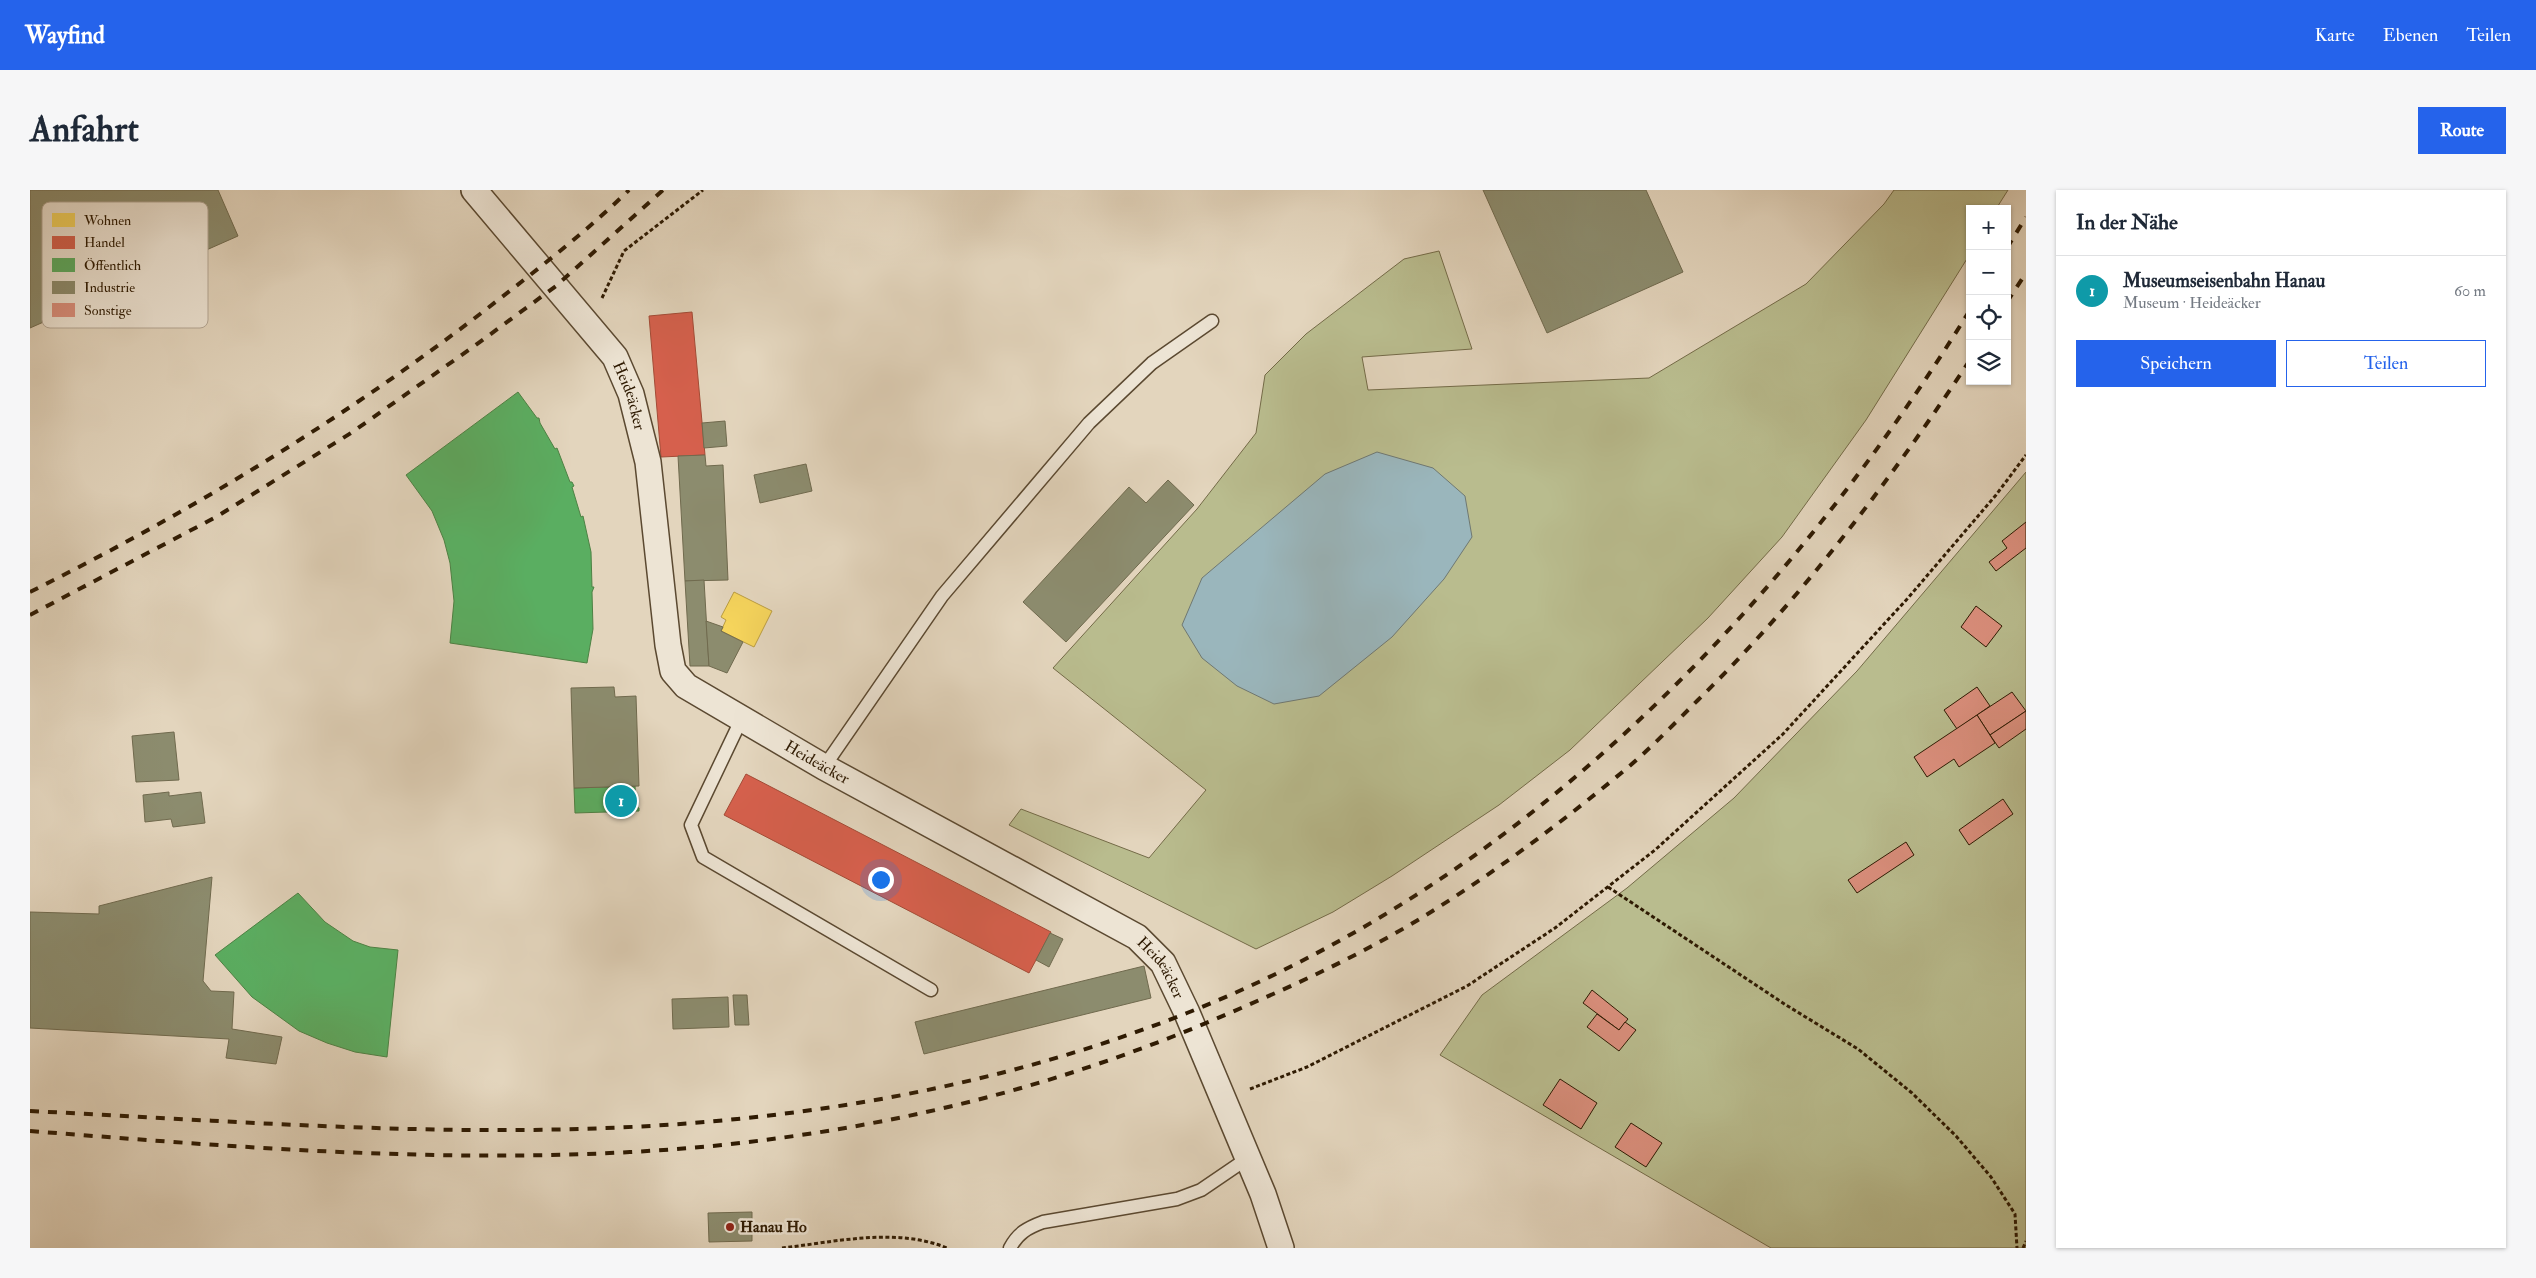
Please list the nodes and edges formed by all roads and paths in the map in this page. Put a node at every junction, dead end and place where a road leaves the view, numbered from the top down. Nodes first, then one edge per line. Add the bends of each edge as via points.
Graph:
1 (474, 190) edge
2 (703, 190) edge
3 (1212, 321) dead end
4 (590, 324) junction
5 (2026, 455) edge
6 (742, 718) junction
7 (824, 767) junction
8 (1608, 887) junction
9 (931, 990) dead end
10 (1224, 1099) junction
11 (1248, 1158) junction
12 (2026, 1241) edge
13 (782, 1248) edge
14 (947, 1248) edge
15 (1010, 1248) edge
16 (1281, 1248) edge
17 (2017, 1248) edge
18 (2023, 1248) edge

1 - 4 street, Heideäcker
2 - 4 path via 624,251
3 - 7 lane via 1152,363 1088,423 942,596
4 - 6 street, Heideäcker via 615,357 625,379 648,462 668,645 674,671 686,686
5 - 8 path via 1908,598 1783,734 1655,850
6 - 7 street, Heideäcker
6 - 9 lane via 691,825 704,857
7 - 10 street, Heideäcker via 1137,937 1163,963
8 - 10 path via 1555,928 1467,986 1307,1067
8 - 17 path via 1858,1049 1912,1093 1956,1136 1991,1178 2014,1214
10 - 11 street, Heideäcker
11 - 15 lane via 1201,1190 1177,1198 1025,1228
11 - 16 street, Heideäcker
12 - 18 path
13 - 14 path via 891,1236

